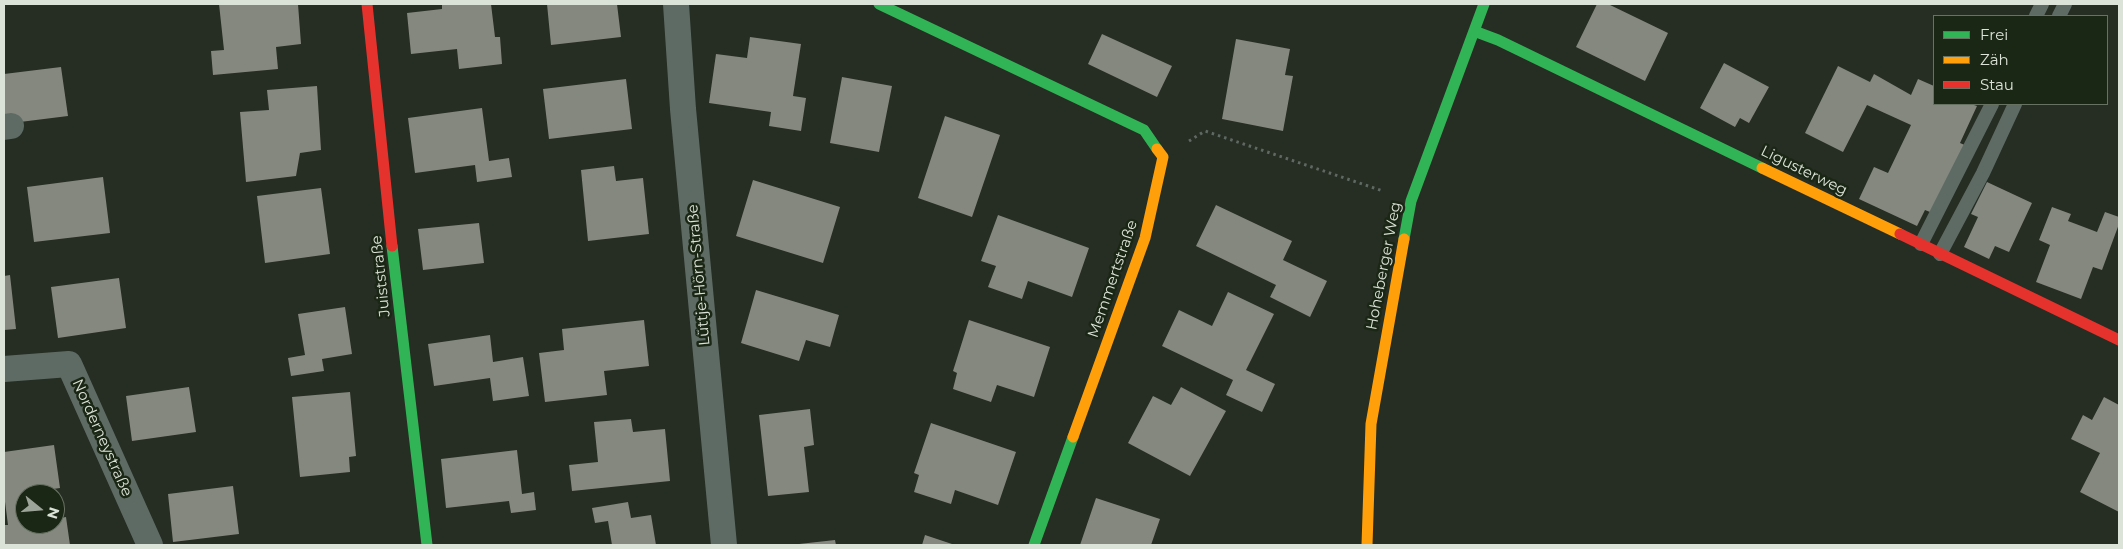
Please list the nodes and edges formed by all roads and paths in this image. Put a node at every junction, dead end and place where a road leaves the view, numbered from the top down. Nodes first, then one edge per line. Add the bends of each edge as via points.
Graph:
1 (368, 4) edge
2 (676, 4) edge
3 (879, 4) edge
4 (1484, 4) edge
5 (1474, 31) junction
6 (1991, 105) edge
7 (2016, 105) edge
8 (1163, 157) junction
9 (1411, 201) junction
10 (1921, 244) junction
11 (1940, 254) junction
12 (2119, 340) edge
13 (4, 369) edge
14 (150, 545) edge
15 (427, 545) edge
16 (724, 545) edge
17 (1034, 545) edge
18 (1367, 545) edge

1 - 15 street, Juiststraße
2 - 16 street, Lüttje-Hörn-Straße
3 - 8 street via 1144,130
4 - 5 street, Hoheberger Weg
5 - 9 street, Hoheberger Weg
5 - 10 street, Ligusterweg
6 - 10 lane
7 - 11 lane
8 - 9 path via 1205,131
8 - 17 street, Memmertstraße via 1145,238
9 - 18 street, Hoheberger Weg via 1371,424
10 - 11 street, Ligusterweg
11 - 12 street, Ligusterweg
13 - 14 street, Norderneystraße via 69,364

